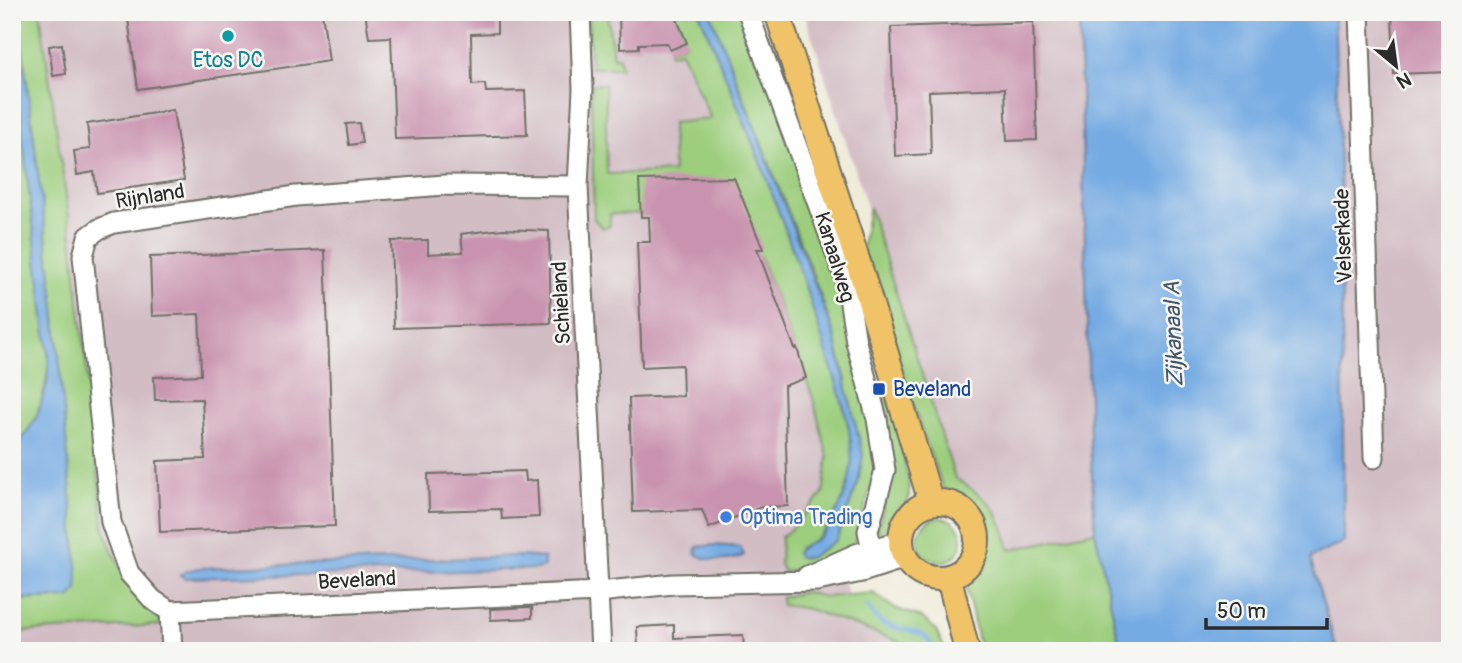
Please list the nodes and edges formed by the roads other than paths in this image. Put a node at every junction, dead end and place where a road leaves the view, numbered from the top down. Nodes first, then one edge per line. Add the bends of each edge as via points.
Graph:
1 (580, 12) edge
2 (748, 12) edge
3 (777, 12) edge
4 (1359, 12) edge
5 (578, 187) junction
6 (1374, 458) dead end
7 (931, 502) junction
8 (872, 550) junction
9 (903, 550) junction
10 (949, 578) junction
11 (797, 582) junction
12 (600, 592) junction
13 (170, 611) junction
14 (172, 651) edge
15 (601, 651) edge
16 (968, 651) edge

1 - 5 street, Schieland via 583,89
2 - 8 street, Kanaalweg via 847,284 885,470 868,531
3 - 7 main road, Kanaalweg
4 - 6 street, Velserkade
5 - 12 street, Schieland
5 - 13 street, Rijnland via 445,185 296,196 114,223 88,237 83,256 111,522 129,573
7 - 9 main road via 909,516 903,528
7 - 10 main road via 951,503 968,513 977,531 977,551 967,568
8 - 9 street, Beveland
8 - 11 street, Beveland
9 - 10 main road via 913,569 924,576
9 - 11 street, Beveland via 834,579
10 - 16 main road
11 - 12 street, Beveland via 673,584
12 - 13 street, Beveland
12 - 15 street, Schieland
13 - 14 street

